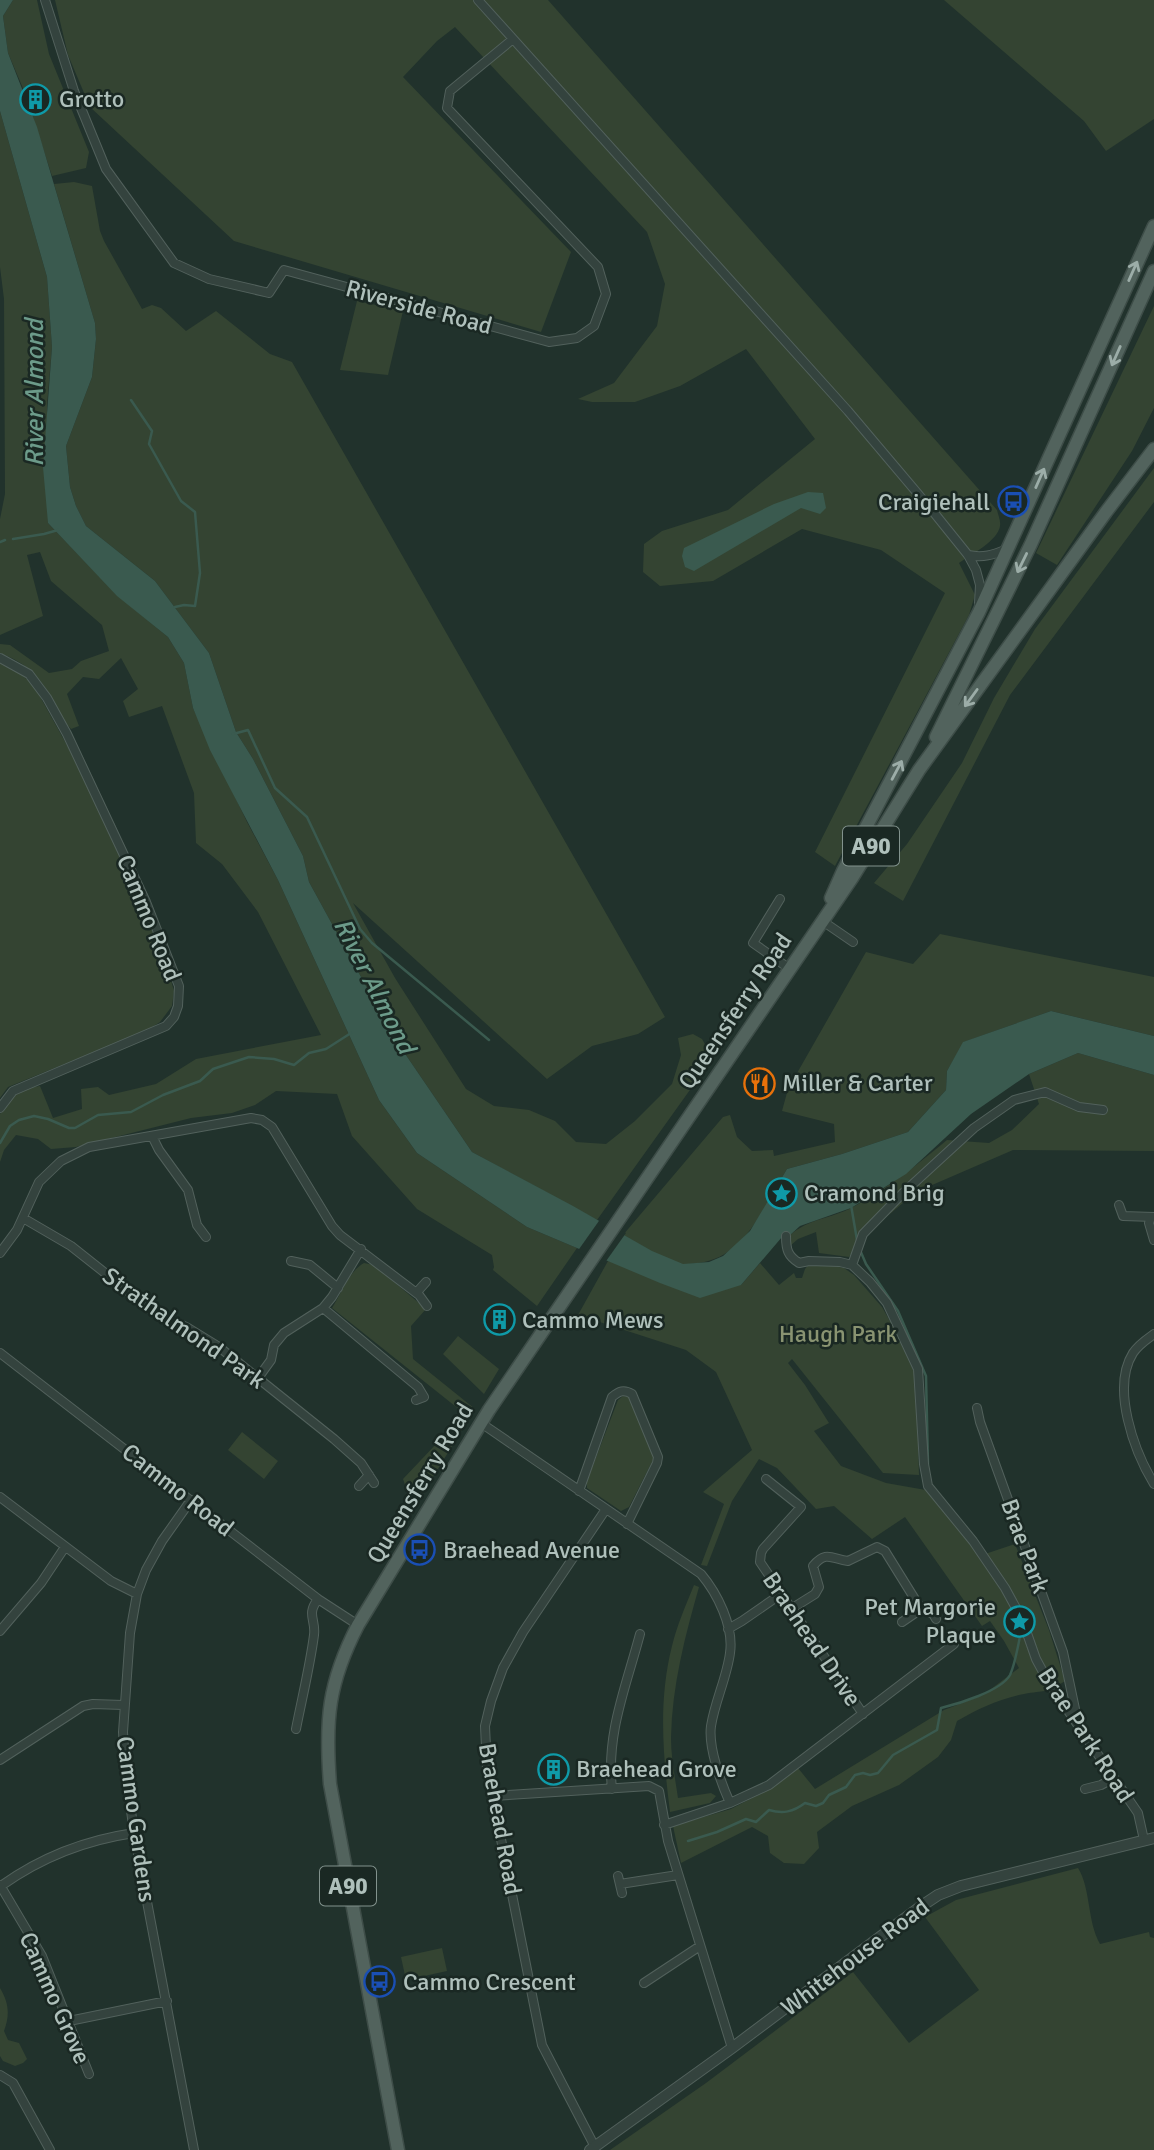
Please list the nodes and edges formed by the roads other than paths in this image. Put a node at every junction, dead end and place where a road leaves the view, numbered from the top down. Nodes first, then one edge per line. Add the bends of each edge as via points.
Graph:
1 (45, 0) edge
2 (478, 0) edge
3 (513, 39) junction
4 (1154, 226) edge
5 (1154, 271) edge
6 (1154, 449) edge
7 (1007, 549) junction
8 (968, 555) junction
9 (979, 612) junction
10 (0, 658) edge
11 (919, 770) junction
12 (780, 899) dead end
13 (821, 920) junction
14 (853, 942) dead end
15 (790, 969) junction
16 (0, 1108) edge
17 (1103, 1110) dead end
18 (152, 1136) junction
19 (1119, 1205) dead end
20 (1152, 1217) edge
21 (23, 1219) junction
22 (786, 1236) dead end
23 (206, 1237) dead end
24 (1154, 1240) edge
25 (361, 1249) junction
26 (0, 1253) edge
27 (291, 1261) dead end
28 (852, 1265) junction
29 (426, 1282) dead end
30 (338, 1288) junction
31 (417, 1292) junction
32 (427, 1307) dead end
33 (323, 1308) junction
34 (1154, 1335) edge
35 (0, 1353) edge
36 (258, 1378) junction
37 (416, 1400) dead end
38 (978, 1408) dead end
39 (481, 1423) junction
40 (1153, 1461) edge
41 (1143, 1466) junction
42 (766, 1479) dead end
43 (1154, 1484) edge
44 (359, 1486) dead end
45 (579, 1491) junction
46 (0, 1497) edge
47 (191, 1500) junction
48 (606, 1509) junction
49 (627, 1524) junction
50 (65, 1546) junction
51 (137, 1594) junction
52 (781, 1594) junction
53 (318, 1599) junction
54 (791, 1609) junction
55 (921, 1609) junction
56 (936, 1619) dead end
57 (902, 1622) dead end
58 (358, 1625) junction
59 (728, 1629) junction
60 (0, 1631) edge
61 (636, 1639) dead end
62 (954, 1644) dead end
63 (123, 1705) junction
64 (863, 1714) junction
65 (1078, 1726) junction
66 (296, 1728) dead end
67 (0, 1760) edge
68 (1114, 1778) junction
69 (612, 1789) junction
70 (1085, 1789) dead end
71 (493, 1796) junction
72 (730, 1803) junction
73 (664, 1825) junction
74 (134, 1833) junction
75 (1149, 1839) edge
76 (678, 1875) junction
77 (620, 1884) dead end
78 (0, 1885) edge
79 (700, 1946) junction
80 (643, 1983) dead end
81 (167, 2001) junction
82 (69, 2021) junction
83 (732, 2048) junction
84 (89, 2074) dead end
85 (0, 2075) edge
86 (593, 2148) edge
87 (50, 2150) edge
88 (194, 2150) edge
89 (398, 2150) edge

1 - 3 street, Riverside Road via 74,91 106,169 174,263 209,279 269,293 284,270 549,342 577,338 594,326 606,294 598,267 447,108 450,91
2 - 3 street
3 - 8 street via 848,411
7 -> 4 main road, A90
5 -> 11 main road, A90 via 1031,544
6 -> 11 main road
7 - 8 street via 979,557
7 - 9 main road, A90
8 - 9 street via 980,585
13 -> 9 main road, A90
10 - 16 street, Cammo Road via 29,674 67,734 146,902 179,992 176,1012 166,1026 13,1091
11 - 13 main road, A90
12 - 15 street via 753,943
13 - 14 street
13 - 15 main road, Queensferry Road / A90
15 - 39 main road, Queensferry Road / A90
17 - 28 street via 1079,1107 1045,1092 1014,1100 974,1128 902,1194 863,1234
18 - 21 street via 89,1147 61,1161 39,1182
18 - 23 street via 188,1190 197,1225
18 - 25 street via 240,1119 262,1120 280,1138 332,1226
19 - 20 street via 1122,1216
20 - 24 street via 1149,1223
21 - 26 street
21 - 36 street, Strathalmond Park via 71,1246 153,1311 219,1347
22 - 28 street via 786,1249 799,1263
25 - 30 street
25 - 31 street
27 - 30 street via 310,1265
28 - 65 street, Brae Park Road via 887,1303 918,1369 928,1486 1005,1588 1036,1659
29 - 31 street
30 - 33 street
31 - 32 street
33 - 36 street via 284,1333
33 - 37 street via 418,1387 424,1397
34 - 41 street via 1133,1352 1123,1392
35 - 47 street, Cammo Road
36 - 44 street, Strathalmond Park via 360,1463 372,1479
38 - 65 street, Brae Park via 1063,1652
39 - 45 street
39 - 58 main road, Queensferry Road / A90
40 - 41 street
41 - 43 street
42 - 52 street, Braehead Drive via 801,1507 761,1553 762,1567
45 - 48 street
45 - 49 street via 612,1397 619,1391 632,1394 658,1457
46 - 50 street
47 - 51 street, Cammo Gardens via 162,1541
47 - 53 street, Cammo Road
48 - 49 street
48 - 71 street, Braehead Road via 503,1668 485,1726
49 - 59 street via 701,1574 717,1598
50 - 51 street via 111,1581
50 - 60 street
51 - 63 street, Cammo Gardens
52 - 54 street, Braehead Drive
52 - 59 street
53 - 58 street, Cammo Road
53 - 66 street via 312,1607 314,1632
54 - 55 street via 815,1594 813,1566 818,1560 833,1556 848,1561 877,1547 885,1551
54 - 64 street, Braehead Drive
55 - 56 street
55 - 57 street
58 - 89 main road, Queensferry Road / A90 via 331,1693 330,1784
59 - 72 street via 730,1651 711,1727 711,1746
61 - 69 street via 615,1720
62 - 64 street, Braehead Drive
63 - 67 street via 83,1706
63 - 74 street, Cammo Gardens
64 - 72 street, Braehead Drive via 769,1785
65 - 68 street, Brae Park Road
68 - 70 street
68 - 75 street, Brae Park Road
69 - 71 street
69 - 73 street via 656,1788
71 - 86 street, Braehead Road via 542,2045
72 - 73 street, Braehead Drive
73 - 76 street
74 - 78 street via 55,1855
74 - 81 street, Cammo Gardens
75 - 83 street, Whitehouse Road via 976,1881 938,1895
76 - 77 street
76 - 79 street
78 - 82 street, Cammo Grove via 42,1956
79 - 80 street
79 - 83 street
81 - 82 street
81 - 88 street, Cammo Gardens
82 - 84 street, Cammo Grove
83 - 86 street, Whitehouse Road
85 - 87 street via 13,2084

